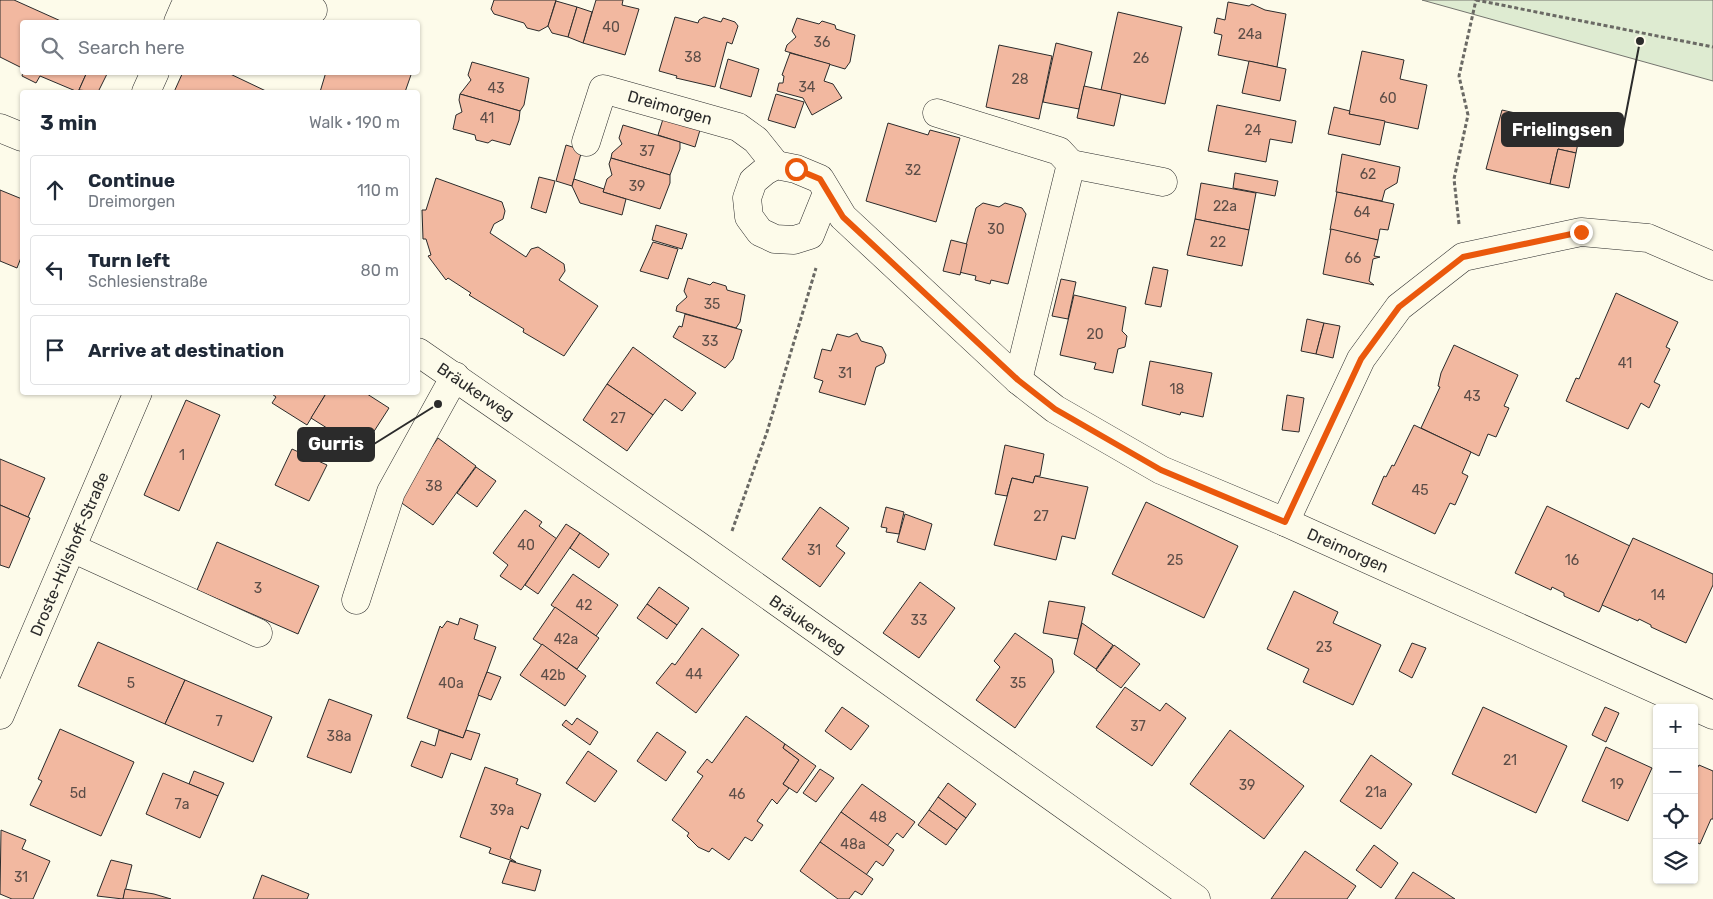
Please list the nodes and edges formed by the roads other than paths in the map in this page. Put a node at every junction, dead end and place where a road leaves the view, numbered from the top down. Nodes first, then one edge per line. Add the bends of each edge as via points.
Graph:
1 (313, 10) dead end
2 (179, 20) edge
3 (154, 75) edge
4 (147, 90) edge
5 (937, 113) dead end
6 (0, 128) edge
7 (20, 136) edge
8 (586, 142) dead end
9 (1071, 164) junction
10 (776, 165) junction
11 (1163, 182) dead end
12 (827, 193) junction
13 (1713, 266) edge
14 (420, 353) edge
15 (454, 376) junction
16 (1018, 380) junction
17 (137, 395) edge
18 (1285, 522) junction
19 (72, 548) junction
20 (356, 600) dead end
21 (258, 633) dead end
22 (0, 715) edge
23 (1713, 715) edge
24 (1196, 899) edge

1 - 2 street via 184,8
3 - 4 street
5 - 9 street via 1059,150
6 - 7 street
8 - 10 street, Dreimorgen via 603,88 738,127 756,140
9 - 11 street
9 - 16 street
10 - 12 street, Dreimorgen via 820,179
10 - 12 street via 753,181 747,198 749,217 760,232 775,239 794,240 810,235
12 - 16 street, Dreimorgen via 843,217
13 - 18 street via 1648,238 1581,232 1463,257 1399,307 1361,359
14 - 15 street, Bräukerweg
15 - 20 street via 390,492
15 - 24 street, Bräukerweg
16 - 18 street, Dreimorgen via 1055,409 1161,470
17 - 19 street, Droste-Hülshoff-Straße
18 - 23 street, Dreimorgen
19 - 21 street
19 - 22 street, Droste-Hülshoff-Straße

